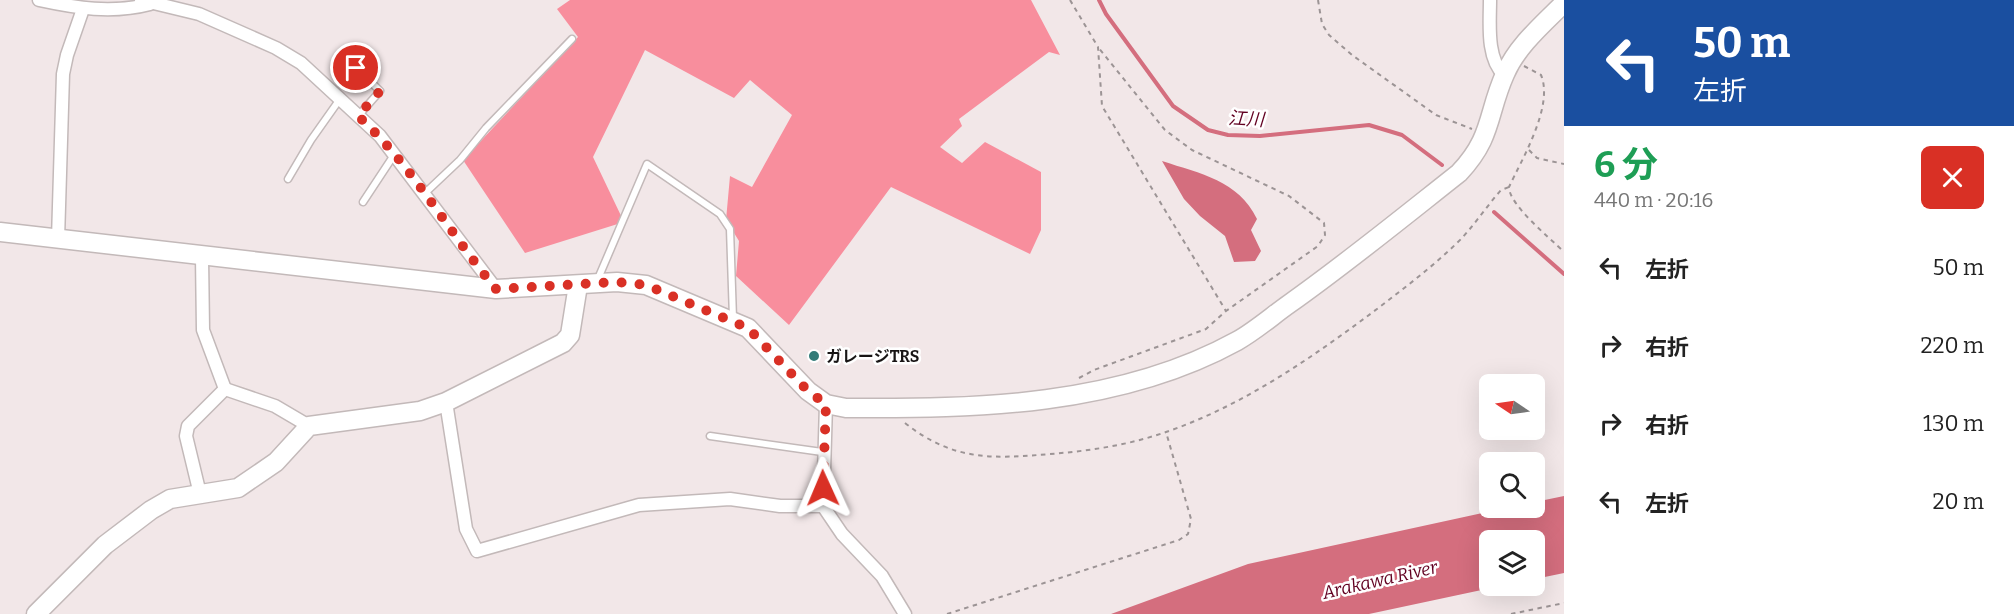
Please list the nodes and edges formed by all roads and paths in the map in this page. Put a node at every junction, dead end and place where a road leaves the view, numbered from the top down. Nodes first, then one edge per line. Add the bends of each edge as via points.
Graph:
1 (39, 0) edge
2 (1070, 0) edge
3 (1318, 0) edge
4 (1490, 0) edge
5 (146, 2) edge
6 (1564, 3) edge
7 (83, 9) junction
8 (572, 39) dead end
9 (1098, 46) junction
10 (344, 57) dead end
11 (1515, 57) junction
12 (1504, 75) junction
13 (340, 99) junction
14 (358, 116) junction
15 (1488, 131) junction
16 (1528, 149) junction
17 (395, 154) junction
18 (1564, 164) edge
19 (288, 179) dead end
20 (1509, 187) junction
21 (424, 194) junction
22 (363, 202) dead end
23 (0, 232) edge
24 (58, 239) junction
25 (1564, 252) edge
26 (202, 257) junction
27 (587, 284) junction
28 (496, 289) junction
29 (1226, 311) junction
30 (733, 321) junction
31 (1073, 381) dead end
32 (225, 389) junction
33 (446, 402) junction
34 (826, 404) junction
35 (896, 408) junction
36 (309, 426) junction
37 (1166, 432) junction
38 (710, 436) dead end
39 (822, 452) junction
40 (200, 494) junction
41 (823, 506) junction
42 (1564, 603) edge
43 (36, 614) edge
44 (905, 614) edge
45 (947, 614) edge
46 (1511, 614) edge

1 - 7 street
2 - 9 path
3 - 15 path via 1325,30 1352,56 1436,115
4 - 12 street via 1493,53 1497,68
5 - 7 street via 122,9
5 - 13 street via 199,14 276,48 301,63
6 - 11 street
7 - 24 street via 63,74
8 - 21 lane
9 - 29 path via 1102,106
9 - 29 path via 1165,130 1192,150 1289,196 1324,223 1325,235 1318,246
10 - 14 lane via 380,91
11 - 12 street
11 - 16 path via 1541,75 1544,83
12 - 15 street
13 - 14 street
13 - 19 lane
14 - 17 street
15 - 35 street via 1459,174 1337,270 1237,341 1151,376 1086,395
16 - 18 path via 1537,158
16 - 20 path
17 - 21 street
17 - 22 lane
20 - 25 path via 1521,209
20 - 37 path via 1501,190 1461,239 1411,284 1317,353 1254,391
21 - 28 street
23 - 24 street
24 - 26 street
26 - 28 street
26 - 32 street via 203,330
27 - 28 street
27 - 30 street via 646,285
27 - 30 lane via 647,164 720,214 730,230
27 - 33 street via 570,335 563,343
29 - 31 path via 1206,329
30 - 34 street via 758,335 808,391
32 - 36 street via 274,406
32 - 40 street via 188,426 186,436
33 - 36 street via 420,411
33 - 41 street via 466,529 477,551 639,505 730,499 780,506
34 - 35 street
34 - 39 street
35 - 37 path via 903,423 922,437 959,454 990,457 1093,450
36 - 40 street via 276,462 238,488
37 - 45 path via 1191,519 1188,534
38 - 39 lane
39 - 41 street
40 - 43 street via 170,499 151,510 105,545
41 - 44 street via 842,534 882,576
42 - 46 path

